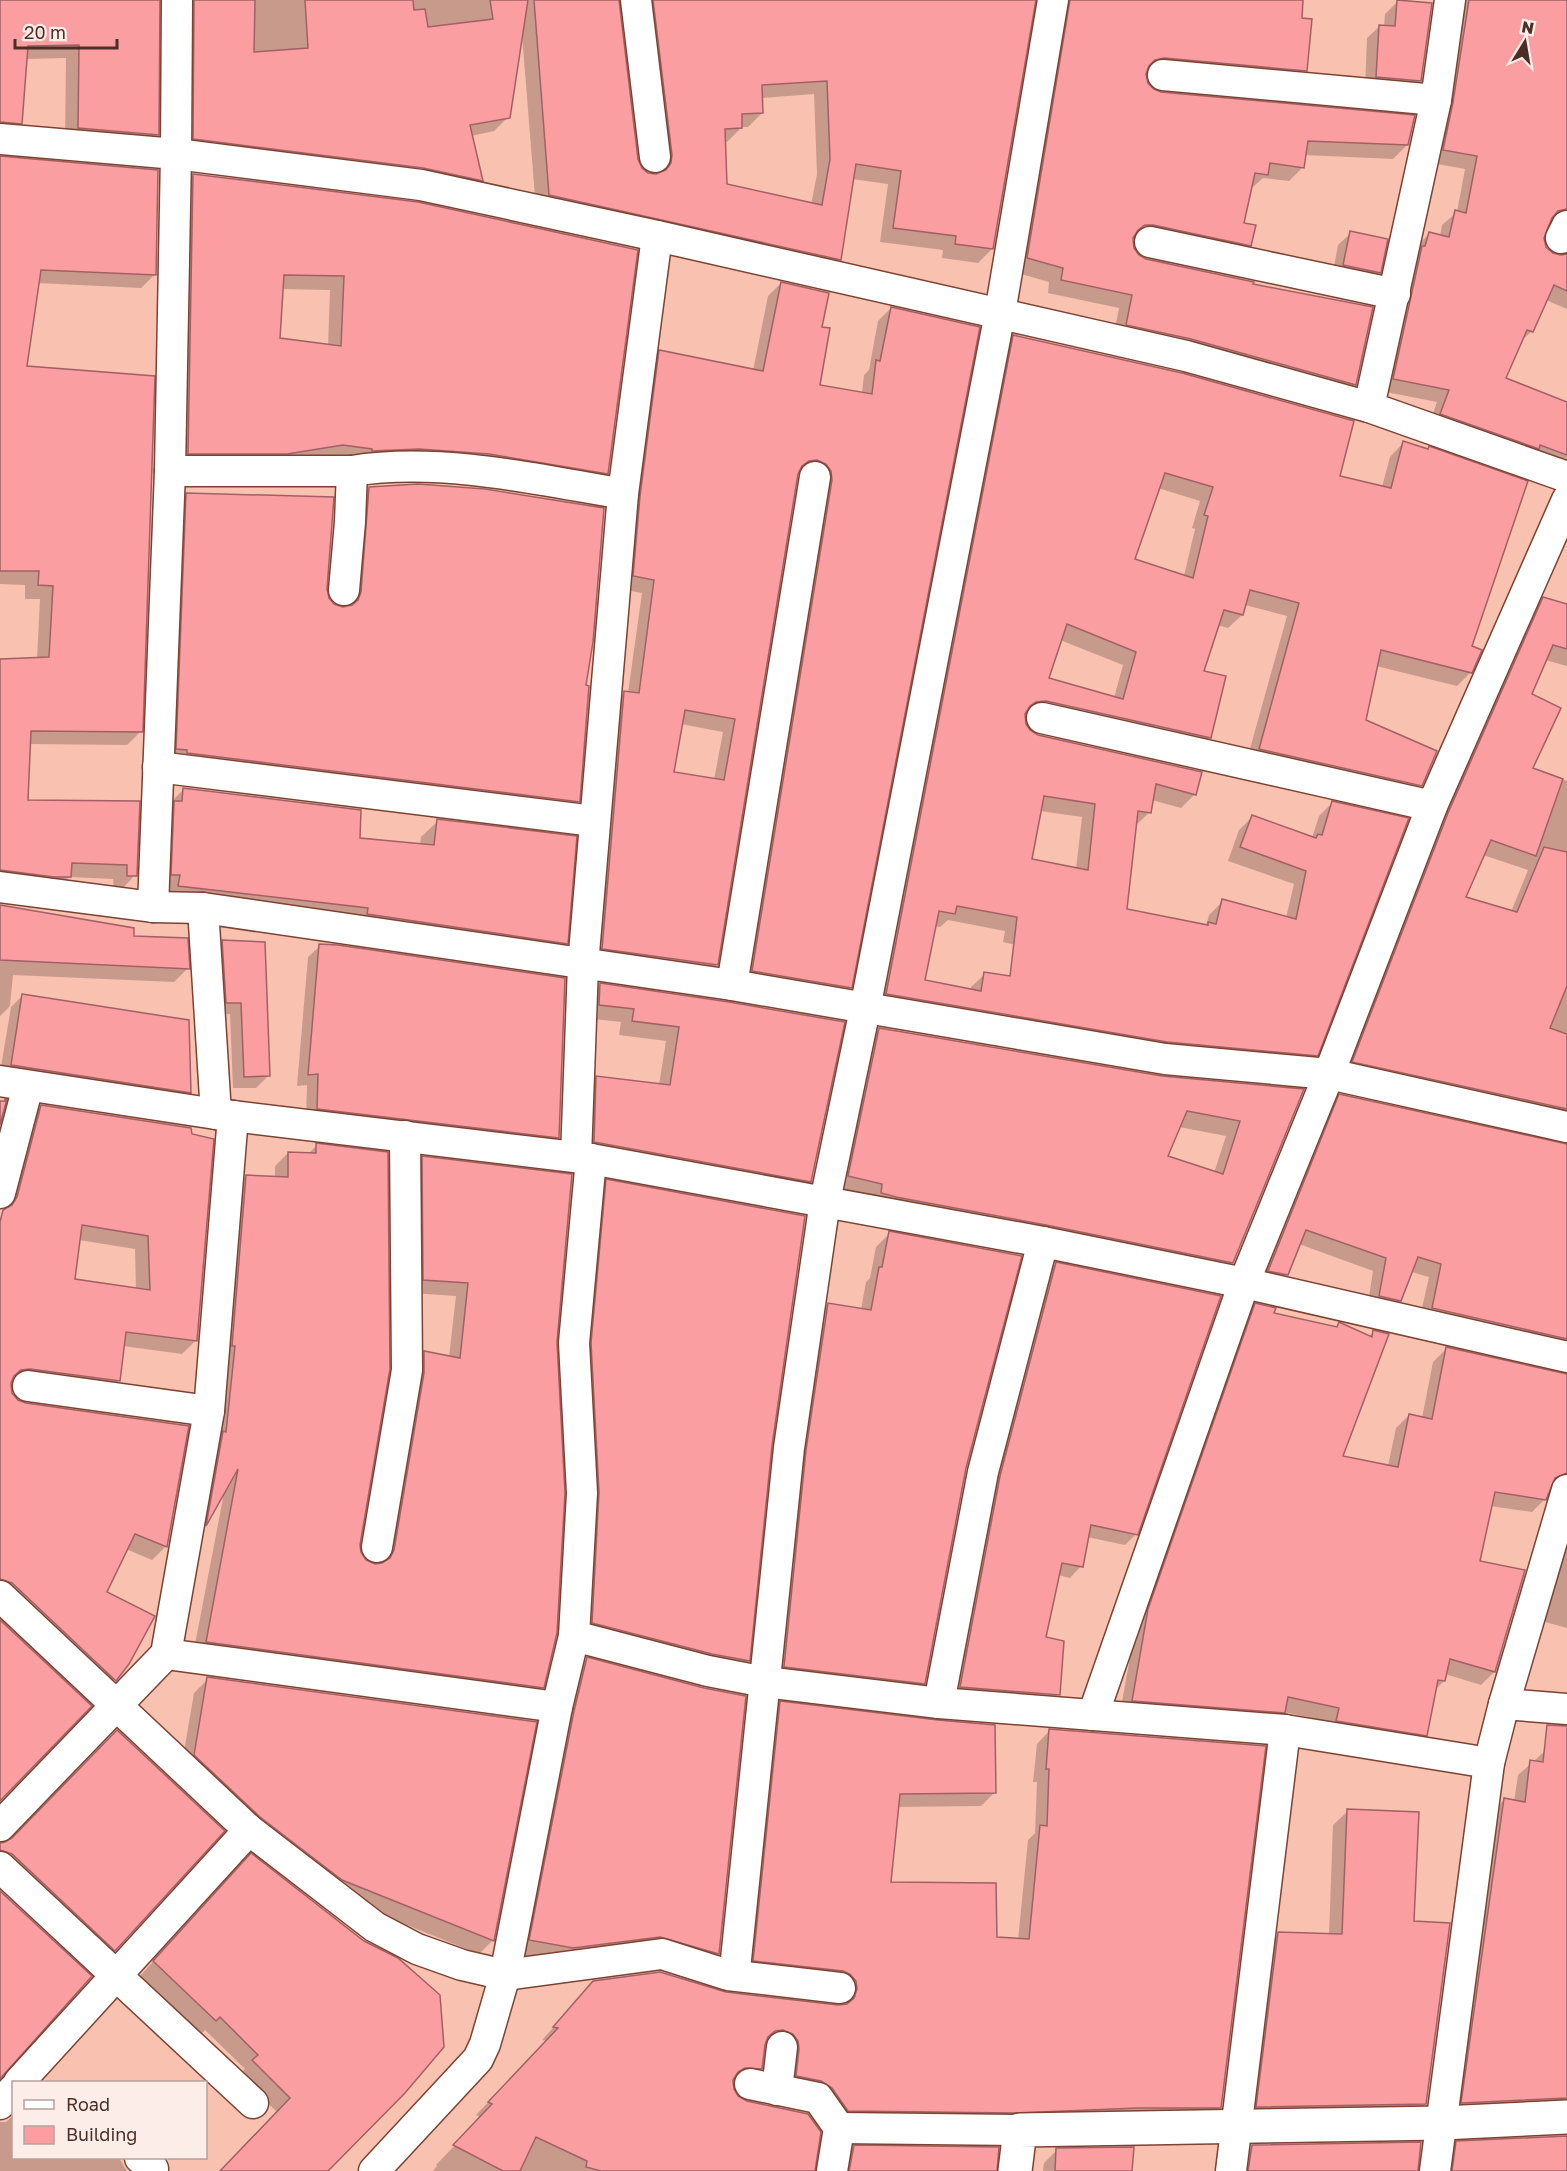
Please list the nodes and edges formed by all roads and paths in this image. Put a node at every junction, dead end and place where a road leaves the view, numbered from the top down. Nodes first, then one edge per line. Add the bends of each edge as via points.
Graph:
1 (177, 0) edge
2 (636, 0) edge
3 (1053, 0) edge
4 (1450, 0) edge
5 (1163, 75) dead end
6 (1436, 100) junction
7 (0, 139) edge
8 (176, 154) junction
9 (655, 157) dead end
10 (657, 236) junction
11 (1150, 242) dead end
12 (1395, 294) junction
13 (1000, 313) junction
14 (1369, 407) junction
15 (170, 471) junction
16 (352, 471) junction
17 (815, 477) dead end
18 (1567, 477) edge
19 (623, 494) junction
20 (1567, 500) edge
21 (344, 590) dead end
22 (1042, 718) dead end
23 (158, 767) junction
24 (1432, 806) junction
25 (594, 821) junction
26 (0, 887) edge
27 (153, 907) junction
28 (203, 908) junction
29 (583, 964) junction
30 (732, 985) junction
31 (866, 1009) junction
32 (1329, 1074) junction
33 (14, 1084) edge
34 (224, 1115) junction
35 (1567, 1126) edge
36 (405, 1136) junction
37 (583, 1158) junction
38 (0, 1193) edge
39 (825, 1201) junction
40 (1043, 1242) junction
41 (1244, 1283) junction
42 (1567, 1357) edge
43 (28, 1386) dead end
44 (209, 1411) junction
45 (1567, 1490) edge
46 (377, 1547) dead end
47 (0, 1596) edge
48 (574, 1636) junction
49 (166, 1654) junction
50 (765, 1682) junction
51 (939, 1703) junction
52 (1504, 1704) junction
53 (116, 1705) junction
54 (557, 1707) junction
55 (1567, 1709) edge
56 (1093, 1715) junction
57 (1285, 1730) junction
58 (1490, 1763) junction
59 (0, 1826) edge
60 (249, 1830) junction
61 (0, 1867) edge
62 (116, 1975) junction
63 (505, 1975) junction
64 (733, 1975) junction
65 (840, 1988) dead end
66 (782, 2047) dead end
67 (35, 2077) edge
68 (12, 2091) edge
69 (253, 2103) dead end
70 (0, 2104) edge
71 (1567, 2117) edge
72 (1442, 2123) junction
73 (1237, 2125) junction
74 (839, 2128) junction
75 (1020, 2130) junction
76 (374, 2171) edge
77 (832, 2171) edge
78 (1015, 2171) edge
79 (1230, 2171) edge
80 (1435, 2171) edge

1 - 8 street
2 - 9 street
3 - 13 street
4 - 6 street
5 - 6 street
6 - 12 street
7 - 8 street
8 - 10 street via 422,185
8 - 15 street
10 - 13 street
10 - 19 street
11 - 12 street
12 - 14 street
13 - 14 street via 1186,356
13 - 31 street
14 - 18 street
15 - 16 street
15 - 23 street
16 - 19 street via 429,467 503,474
16 - 21 street
17 - 30 street
19 - 25 street
20 - 24 street
22 - 24 street
23 - 25 street
23 - 27 street
24 - 32 street
25 - 29 street
26 - 27 street
27 - 28 street
28 - 29 street
28 - 34 street
29 - 30 street
29 - 37 street
30 - 31 street
31 - 32 street via 1165,1059
31 - 39 street
32 - 35 street
32 - 41 street
33 - 34 street
33 - 38 street
34 - 36 street
34 - 44 street
36 - 37 street
36 - 46 street via 407,1370
37 - 39 street
37 - 48 street via 574,1343 582,1493
39 - 40 street
39 - 50 street via 789,1448
40 - 41 street
40 - 51 street via 983,1472
41 - 42 street
41 - 56 street
43 - 44 street
44 - 49 street
45 - 52 street
47 - 53 street
48 - 50 street
48 - 54 street
49 - 53 street
49 - 54 street
50 - 51 street
50 - 64 street
51 - 56 street
52 - 55 street
52 - 58 street
53 - 59 street
53 - 60 street
54 - 63 street
56 - 57 street
57 - 58 street
57 - 73 street
58 - 72 street
60 - 62 street
60 - 63 street via 387,1934 451,1961
61 - 62 street
62 - 67 street
62 - 69 street
63 - 64 street via 662,1954
63 - 76 street via 478,2059
64 - 65 street
66 - 74 street via 763,2087 818,2098
68 - 70 street
71 - 72 street
72 - 73 street
72 - 80 street
73 - 75 street
73 - 79 street
74 - 75 street
74 - 77 street
75 - 78 street

